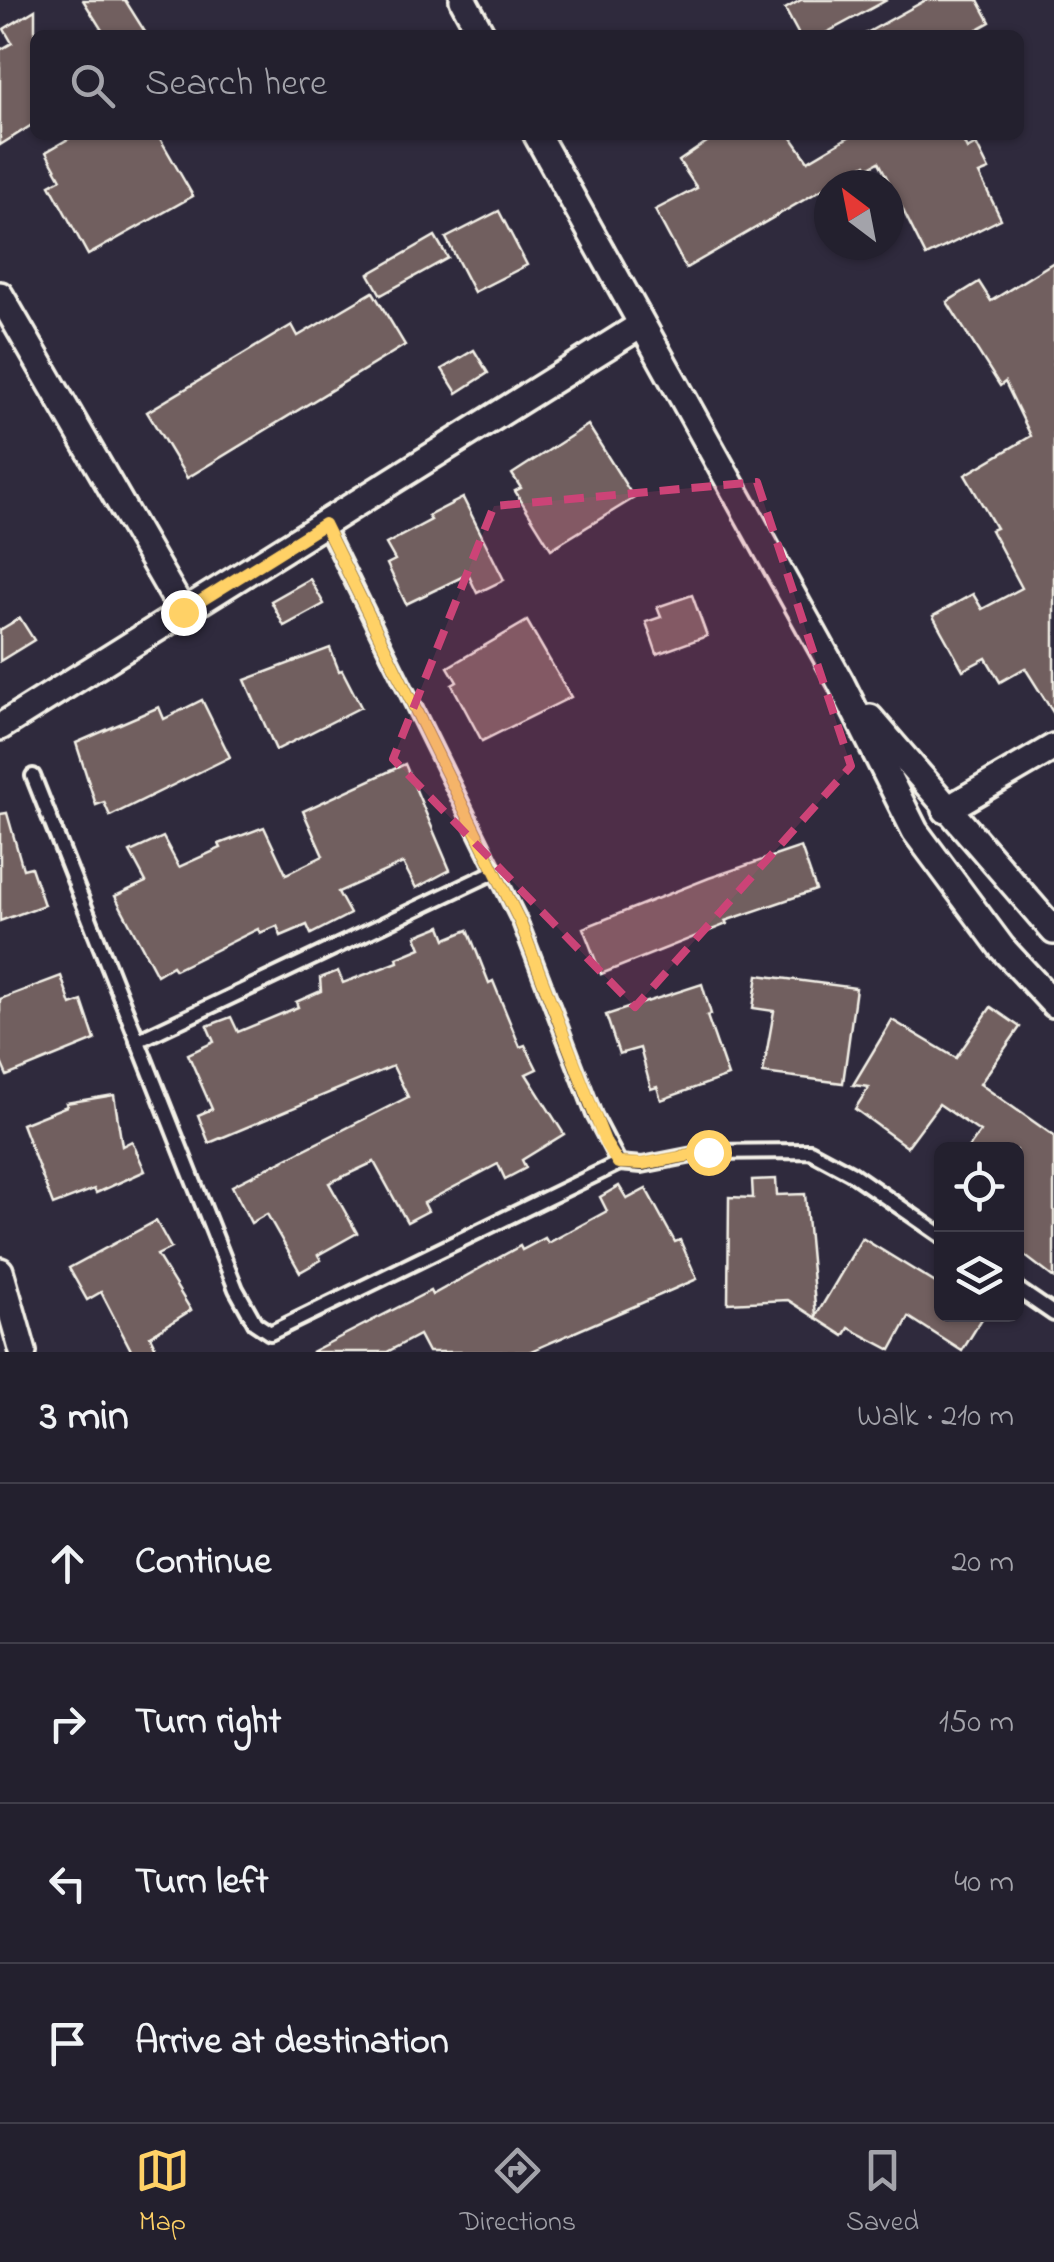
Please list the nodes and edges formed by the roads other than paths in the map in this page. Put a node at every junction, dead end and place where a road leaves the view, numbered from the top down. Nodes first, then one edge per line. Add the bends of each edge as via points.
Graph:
1 (463, 0) edge
2 (479, 30) edge
3 (540, 140) edge
4 (0, 295) edge
5 (641, 325) junction
6 (324, 524) junction
7 (183, 612) junction
8 (841, 683) junction
9 (0, 727) edge
10 (1054, 747) edge
11 (33, 776) dead end
12 (946, 810) junction
13 (494, 872) junction
14 (1054, 931) edge
15 (1054, 1004) edge
16 (137, 1040) junction
17 (618, 1163) junction
18 (936, 1232) edge
19 (0, 1270) edge
20 (1024, 1293) edge
21 (1054, 1314) edge
22 (23, 1352) edge

1 - 2 street
3 - 5 street
4 - 7 street
5 - 6 street
5 - 8 street
6 - 7 street
6 - 13 lane
7 - 9 street
8 - 12 street
8 - 15 street via 915,831 1002,948
10 - 12 street
11 - 16 lane
12 - 14 street
13 - 16 lane
13 - 17 lane
16 - 17 lane via 236,1289 256,1323 270,1332
17 - 18 lane via 708,1152 810,1151
19 - 22 street
20 - 21 lane

